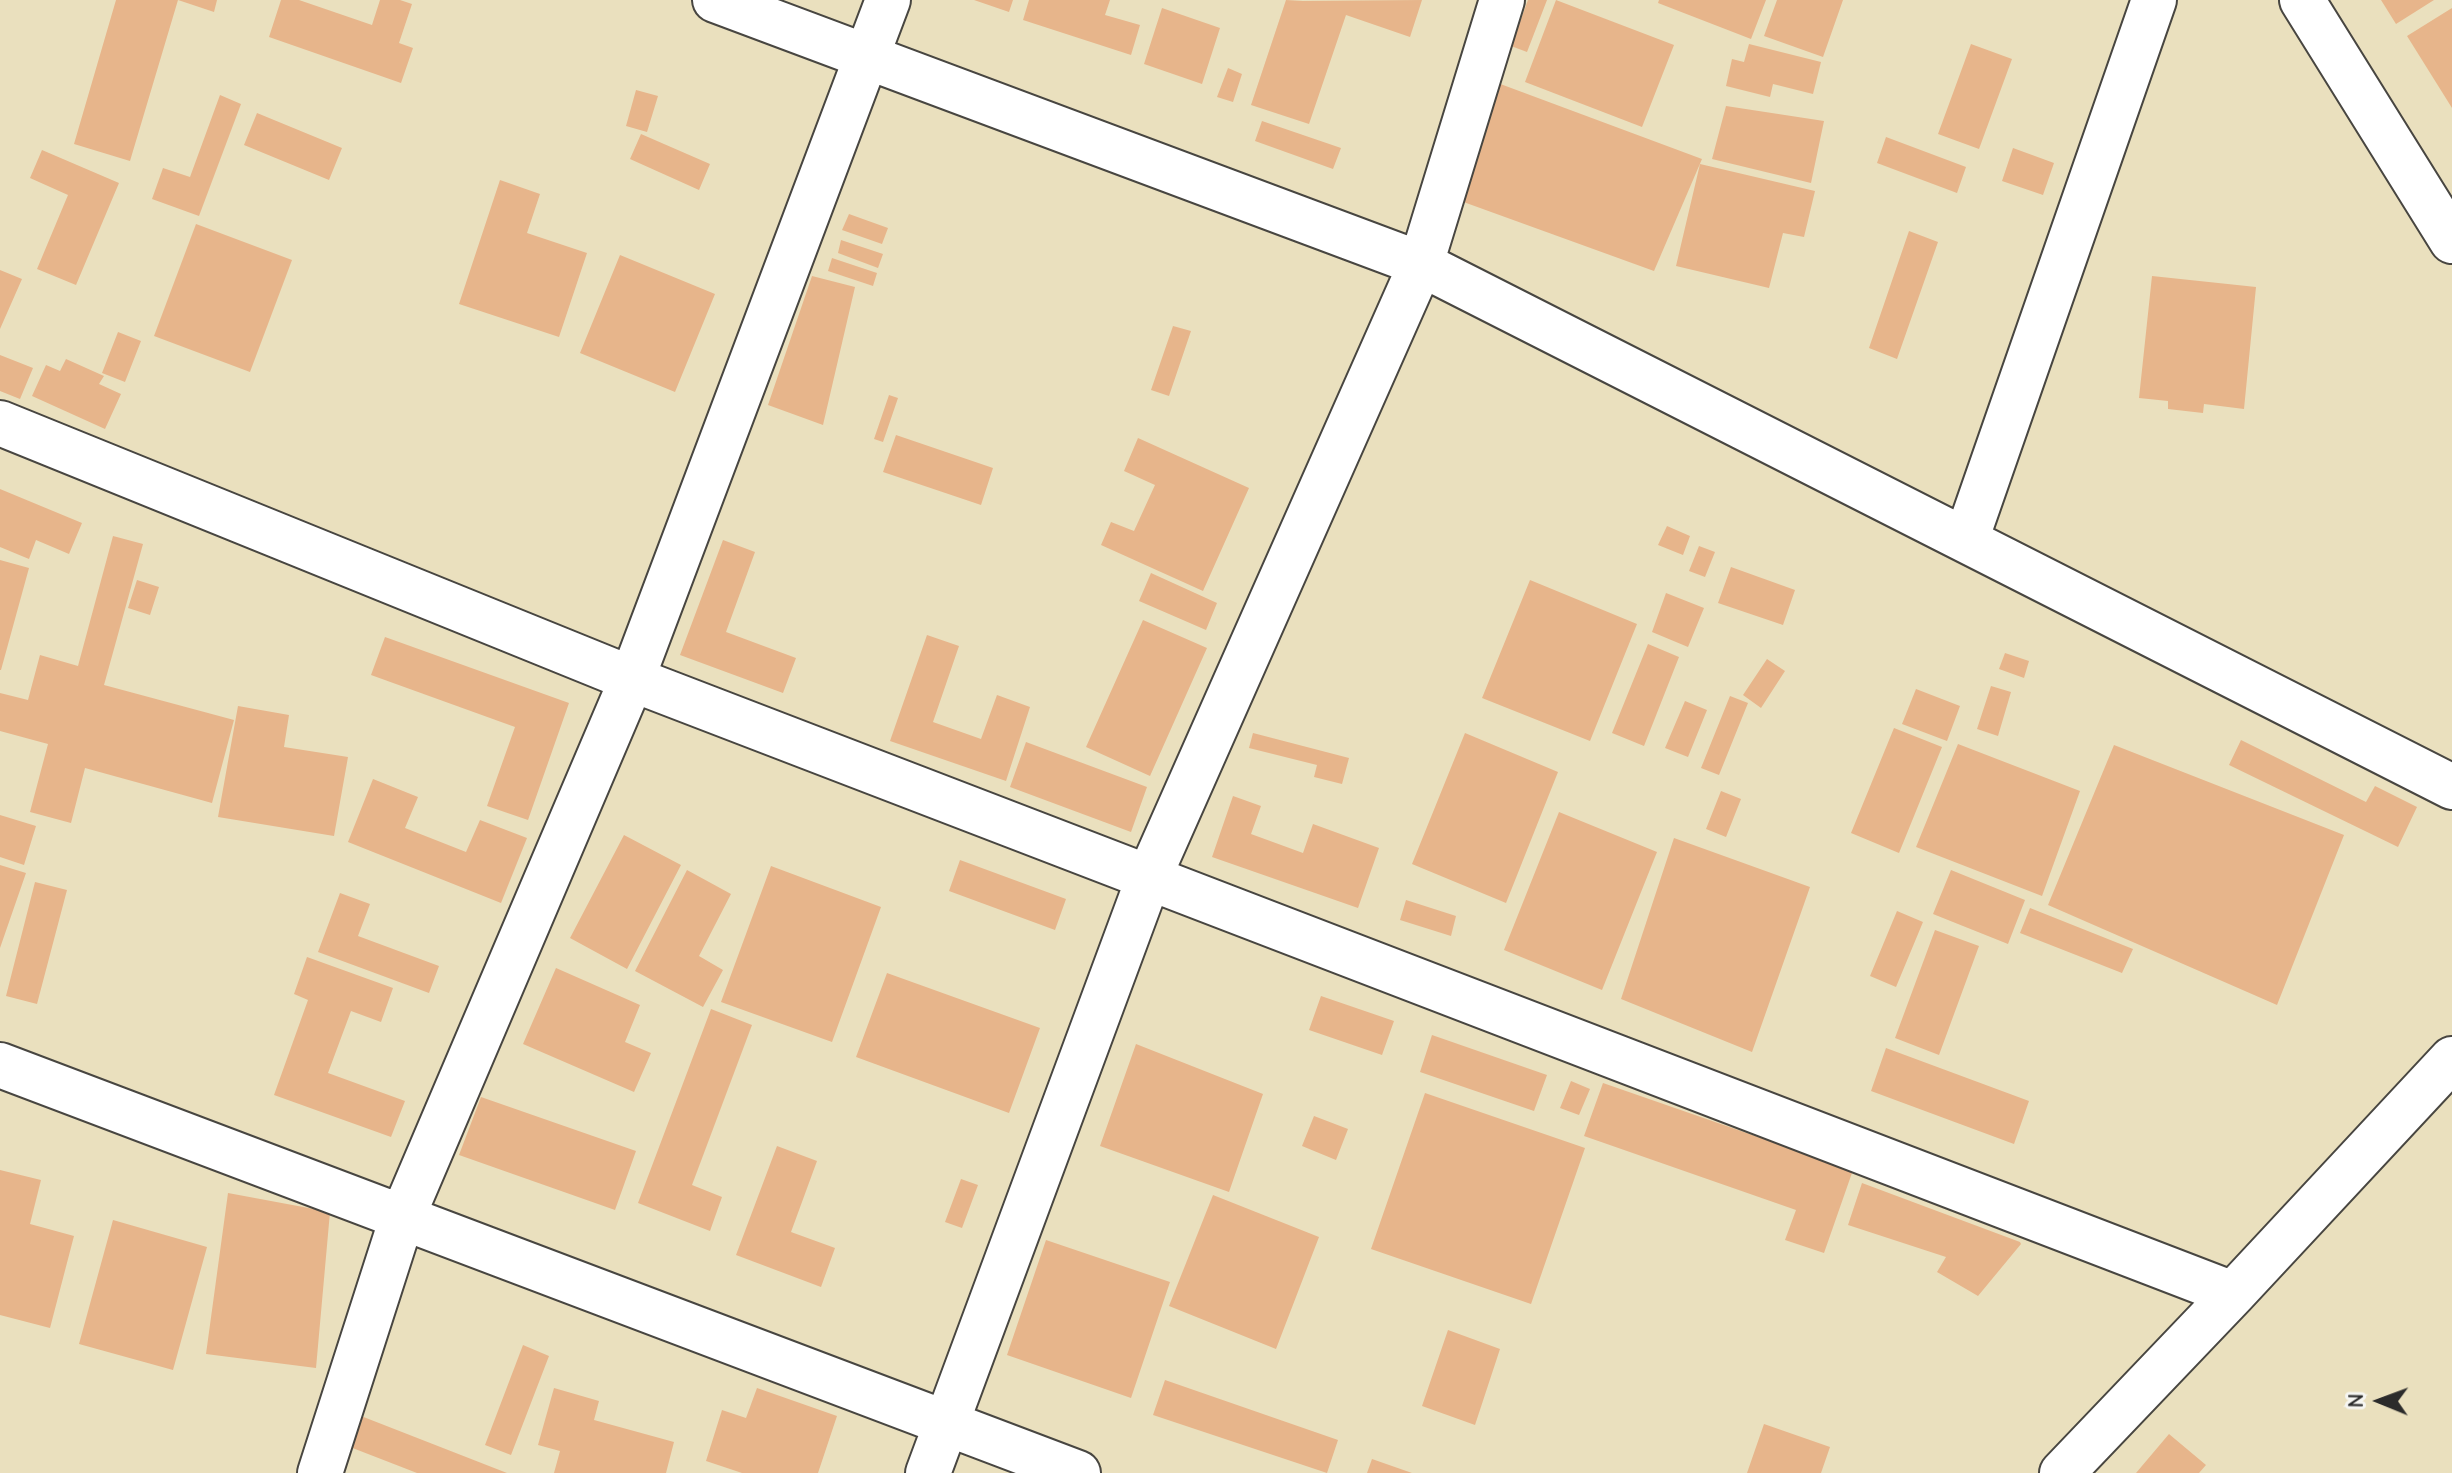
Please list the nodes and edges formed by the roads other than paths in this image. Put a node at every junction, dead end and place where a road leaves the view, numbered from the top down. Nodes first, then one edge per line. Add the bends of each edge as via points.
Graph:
1 (715, 0) edge
2 (888, 0) edge
3 (1502, 0) edge
4 (2154, 0) edge
5 (2302, 0) edge
6 (865, 56) junction
7 (2452, 241) edge
8 (1421, 264) junction
9 (0, 423) edge
10 (1966, 540) junction
11 (632, 679) junction
12 (2452, 787) edge
13 (1149, 877) junction
14 (2452, 1059) edge
15 (0, 1065) edge
16 (402, 1218) junction
17 (2233, 1294) junction
18 (946, 1422) junction
19 (320, 1473) edge
20 (928, 1473) edge
21 (1078, 1473) edge
22 (2062, 1473) edge

1 - 6 street
2 - 6 street
3 - 8 street
4 - 10 street
5 - 7 street
6 - 8 street
6 - 11 street
8 - 10 street
8 - 13 street
9 - 11 street
10 - 12 street
11 - 13 street
11 - 16 street
13 - 17 street
13 - 18 street
14 - 17 street
15 - 16 street
16 - 18 street
16 - 19 street
17 - 22 street
18 - 20 street
18 - 21 street

